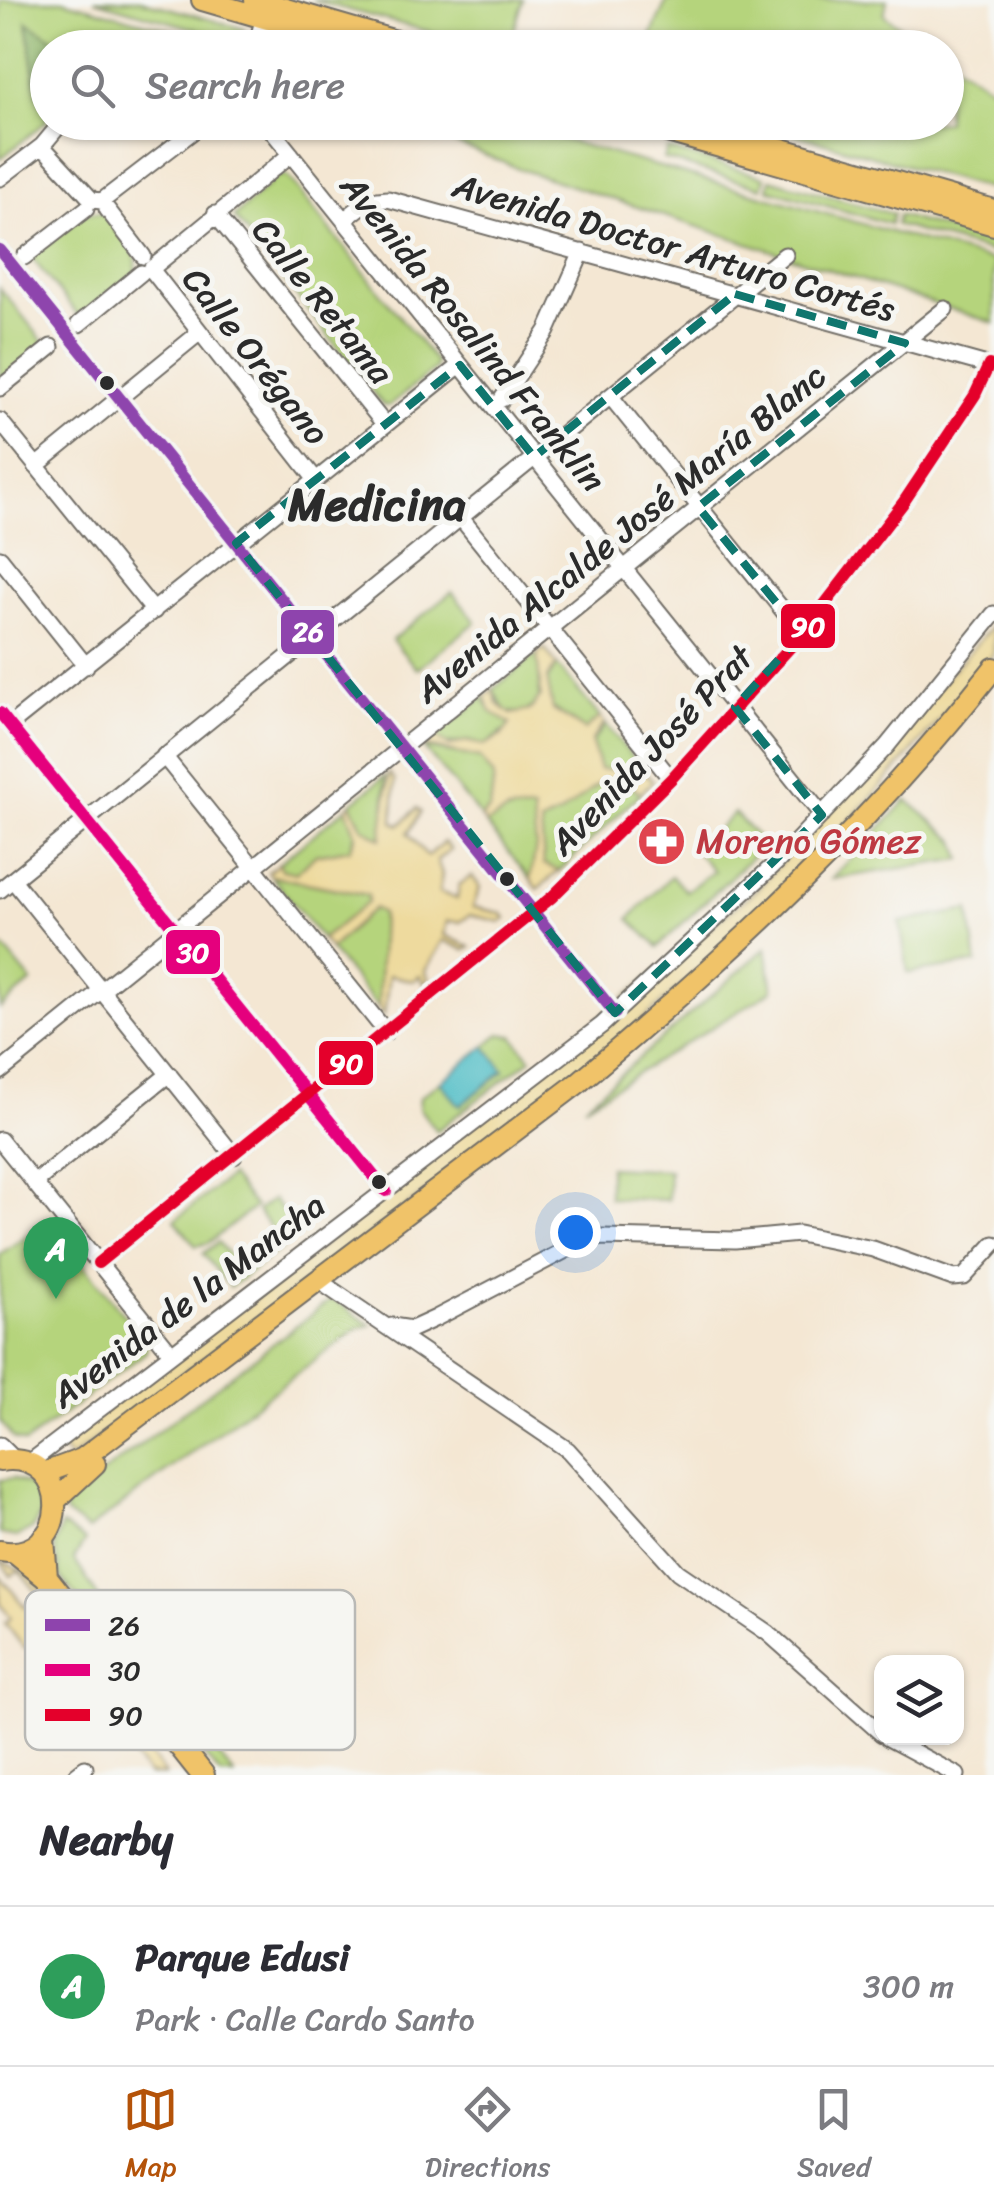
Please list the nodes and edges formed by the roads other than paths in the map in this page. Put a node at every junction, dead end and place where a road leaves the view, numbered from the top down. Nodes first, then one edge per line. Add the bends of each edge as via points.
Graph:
1 (202, 0) edge
2 (260, 9) edge
3 (318, 30) edge
4 (346, 30) edge
5 (47, 140) edge
6 (183, 140) edge
7 (280, 140) edge
8 (695, 140) edge
9 (751, 140) edge
10 (42, 146) junction
11 (290, 154) junction
12 (0, 178) edge
13 (89, 205) junction
14 (107, 209) dead end
15 (994, 210) edge
16 (216, 214) junction
17 (344, 220) junction
18 (994, 225) edge
19 (0, 250) edge
20 (582, 252) junction
21 (785, 255) dead end
22 (24, 257) dead end
23 (145, 266) junction
24 (735, 294) junction
25 (945, 309) dead end
26 (79, 324) dead end
27 (199, 333) junction
28 (905, 342) junction
29 (51, 347) dead end
30 (460, 365) junction
31 (992, 366) edge
32 (0, 388) edge
33 (611, 396) junction
34 (119, 398) junction
35 (502, 400) dead end
36 (0, 421) edge
37 (384, 426) junction
38 (534, 458) junction
39 (36, 466) junction
40 (316, 480) junction
41 (698, 507) junction
42 (461, 518) junction
43 (236, 544) junction
44 (0, 558) edge
45 (624, 569) junction
46 (154, 611) junction
47 (994, 614) edge
48 (548, 628) junction
49 (802, 634) junction
50 (312, 637) junction
51 (86, 666) junction
52 (994, 668) edge
53 (994, 686) edge
54 (736, 708) junction
55 (5, 719) edge
56 (400, 749) junction
57 (164, 756) junction
58 (671, 779) junction
59 (822, 815) junction
60 (86, 820) junction
61 (253, 869) junction
62 (6, 885) edge
63 (532, 913) junction
64 (177, 930) junction
65 (102, 991) junction
66 (614, 1013) junction
67 (386, 1032) junction
68 (0, 1072) edge
69 (169, 1074) junction
70 (308, 1095) junction
71 (0, 1140) edge
72 (234, 1156) junction
73 (34, 1183) junction
74 (386, 1191) junction
75 (994, 1244) edge
76 (98, 1263) junction
77 (328, 1286) junction
78 (386, 1326) junction
79 (171, 1353) junction
80 (18, 1461) edge
81 (56, 1500) junction
82 (42, 1539) junction
83 (8, 1552) edge
84 (46, 1577) junction
85 (56, 1590) edge
86 (874, 1727) edge
87 (901, 1745) edge
88 (183, 1750) edge
89 (203, 1775) edge
90 (957, 1775) edge

1 - 2 main road
2 - 3 main road
2 - 4 main road
5 - 10 street
6 - 13 street via 111,199
7 - 11 street, Avenida Rosalind Franklin
8 - 18 main road
9 - 15 main road
10 - 12 street
10 - 13 street
11 - 16 street
11 - 17 street, Avenida Rosalind Franklin
13 - 22 street
14 - 23 street, Calle Orégano
16 - 23 street
16 - 37 street, Calle Retama
17 - 20 street, Avenida Doctor Arturo Cortés via 368,200 388,199
17 - 30 street, Avenida Rosalind Franklin
19 - 34 street
20 - 24 street, Avenida Doctor Arturo Cortés
20 - 35 street via 554,319
21 - 24 street
23 - 26 street
23 - 27 street, Calle Orégano
24 - 28 street, Avenida Doctor Arturo Cortés
24 - 33 street
25 - 28 street, Avenida Alcalde José María Blanc
27 - 34 street
27 - 40 street, Calle Orégano
28 - 31 street, Avenida Doctor Arturo Cortés
28 - 41 street, Avenida Alcalde José María Blanc
29 - 32 street
30 - 37 street
30 - 38 street, Avenida Rosalind Franklin
31 - 49 street, Avenida José Prat via 903,503
33 - 38 street
33 - 41 street
34 - 39 street
34 - 43 street
36 - 39 street
37 - 40 street
38 - 42 street
38 - 45 street, Avenida Rosalind Franklin
39 - 46 street
40 - 43 street
41 - 45 street, Avenida Alcalde José María Blanc
41 - 49 street
42 - 48 street
42 - 50 street
43 - 46 street
43 - 50 street
44 - 51 street
45 - 48 street, Avenida Alcalde José María Blanc
45 - 54 street, Avenida Rosalind Franklin
46 - 51 street
47 - 59 street, Avenida de la Mancha
48 - 56 street, Avenida Alcalde José María Blanc
48 - 58 street
49 - 54 street, Avenida José Prat
50 - 56 street
50 - 57 street
51 - 55 street
52 - 80 main road, Avenida de la Mancha via 826,856 653,1021 76,1464
53 - 77 main road via 848,852 669,1022 580,1098
54 - 58 street, Avenida José Prat
54 - 59 street, Avenida Rosalind Franklin
55 - 60 street
56 - 61 street, Avenida Alcalde José María Blanc
56 - 63 street
57 - 60 street
57 - 61 street
58 - 63 street, Avenida José Prat
59 - 66 street, Avenida de la Mancha
60 - 62 street
60 - 64 street
61 - 64 street, Avenida Alcalde José María Blanc
61 - 67 street
62 - 65 street
63 - 66 street
63 - 67 street, Avenida José Prat
64 - 65 street, Avenida Alcalde José María Blanc
64 - 70 street
65 - 68 street, Avenida Alcalde José María Blanc
65 - 69 street
66 - 74 street, Avenida de la Mancha
67 - 70 street, Avenida José Prat
69 - 72 street
69 - 73 street
70 - 72 street, Avenida José Prat
70 - 74 street
71 - 73 street
72 - 76 street, Avenida José Prat
73 - 76 street
74 - 79 street, Avenida de la Mancha
75 - 78 street via 964,1277 954,1278 873,1249 799,1234 592,1238 412,1328
76 - 79 street
77 - 78 street
77 - 81 main road
78 - 86 street via 568,1450 678,1572 768,1633
79 - 80 street, Avenida de la Mancha
80 - 81 main road
81 - 82 main road
82 - 83 main road
82 - 84 highway
83 - 84 highway
84 - 85 highway
87 - 90 street
88 - 89 highway

